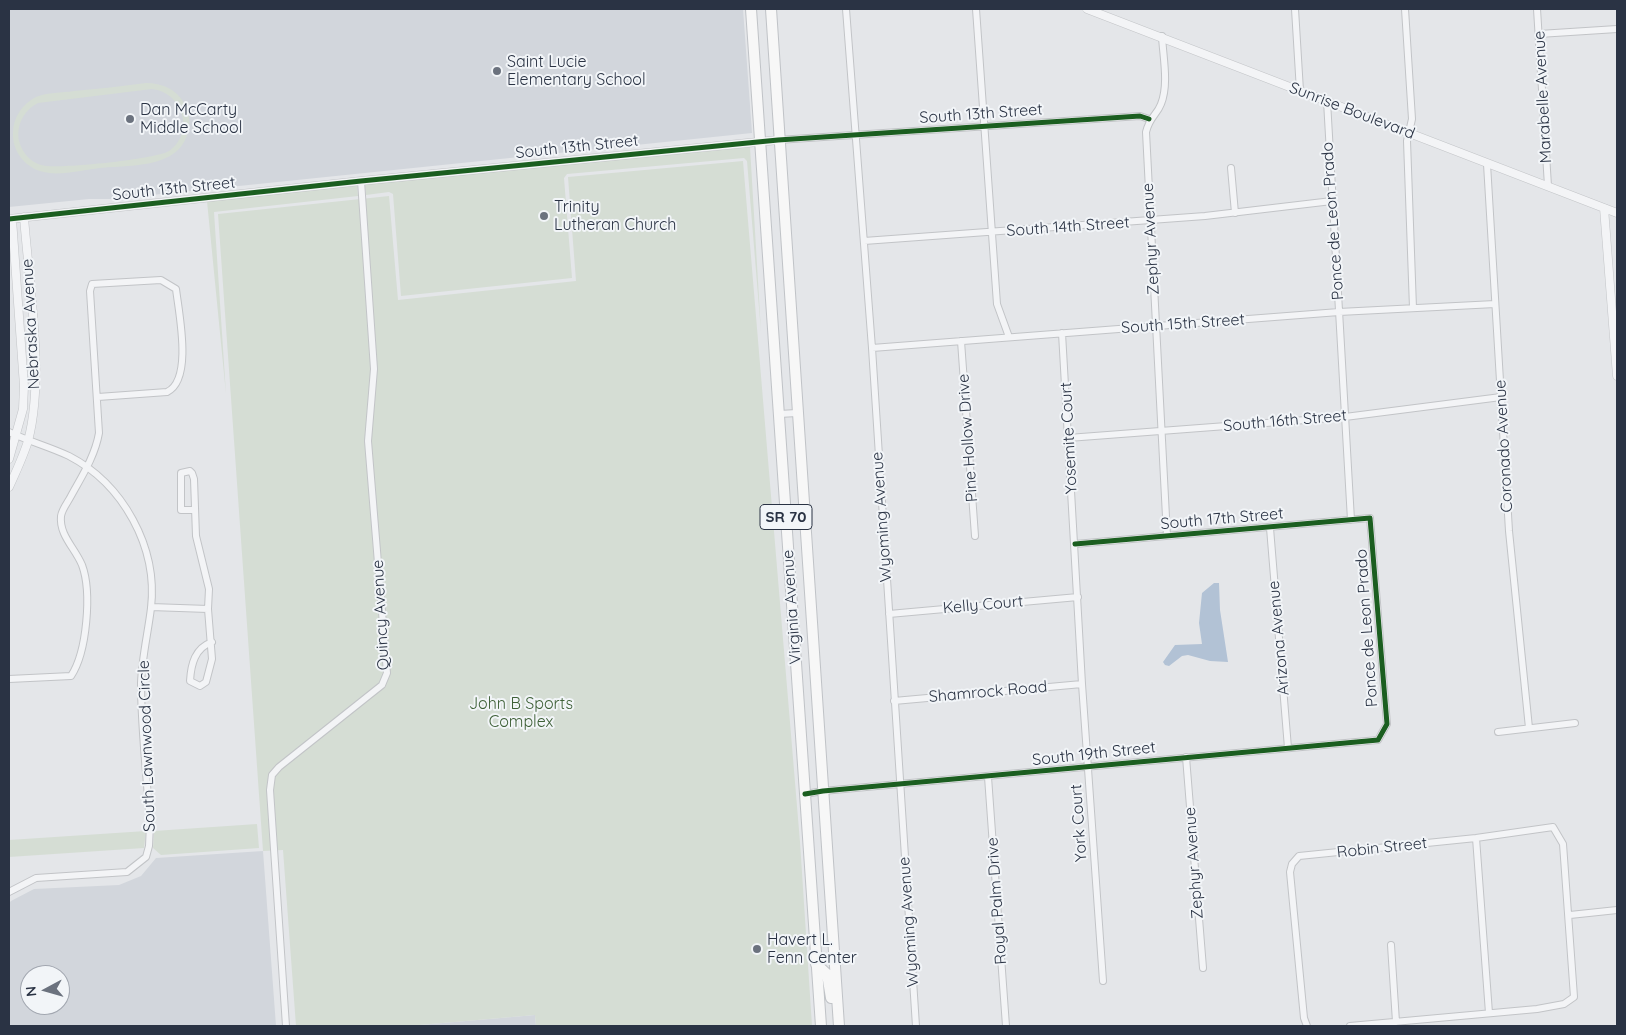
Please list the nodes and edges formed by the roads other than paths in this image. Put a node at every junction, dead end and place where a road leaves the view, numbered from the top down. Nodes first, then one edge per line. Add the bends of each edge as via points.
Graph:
1 (751, 9) edge
2 (771, 9) edge
3 (846, 9) edge
4 (976, 9) edge
5 (1087, 9) edge
6 (1295, 9) edge
7 (1405, 9) edge
8 (1537, 9) edge
9 (1099, 11) edge
10 (1617, 28) edge
11 (1539, 34) junction
12 (1162, 36) junction
13 (1300, 91) junction
14 (1328, 101) junction
15 (1149, 119) junction
16 (984, 125) junction
17 (1408, 133) junction
18 (856, 135) junction
19 (778, 140) junction
20 (760, 142) junction
21 (1487, 164) junction
22 (1231, 168) dead end
23 (361, 181) junction
24 (1548, 186) junction
25 (1332, 202) junction
26 (1604, 208) junction
27 (1235, 213) junction
28 (1617, 213) edge
29 (24, 217) junction
30 (10, 219) edge
31 (1150, 221) junction
32 (992, 232) junction
33 (864, 241) junction
34 (29, 277) junction
35 (17, 278) junction
36 (1495, 304) junction
37 (1413, 308) junction
38 (1339, 312) junction
39 (1156, 326) junction
40 (1062, 333) junction
41 (1009, 337) junction
42 (962, 341) junction
43 (872, 348) junction
44 (23, 352) junction
45 (35, 352) junction
46 (1617, 376) edge
47 (98, 397) junction
48 (1501, 397) junction
49 (797, 413) junction
50 (779, 414) junction
51 (1345, 417) junction
52 (1162, 431) junction
53 (9, 432) edge
54 (17, 436) junction
55 (1068, 438) junction
56 (28, 440) junction
57 (9, 460) edge
58 (87, 468) junction
59 (9, 487) edge
60 (195, 510) junction
61 (1370, 518) joint
62 (1352, 520) junction
63 (1270, 528) junction
64 (975, 536) dead end
65 (1168, 536) junction
66 (1075, 544) junction
67 (1078, 597) junction
68 (151, 607) junction
69 (208, 609) junction
70 (889, 614) junction
71 (212, 642) junction
72 (9, 679) edge
73 (1082, 684) junction
74 (894, 701) junction
75 (1574, 723) dead end
76 (1528, 728) junction
77 (1498, 732) dead end
78 (1382, 735) joint
79 (1288, 748) junction
80 (1186, 757) junction
81 (1088, 767) junction
82 (988, 777) junction
83 (899, 784) junction
84 (823, 791) junction
85 (805, 794) junction
86 (1476, 838) junction
87 (9, 892) edge
88 (1617, 910) edge
89 (1570, 915) junction
90 (1391, 945) dead end
91 (816, 964) junction
92 (1203, 968) dead end
93 (1103, 981) dead end
94 (1489, 1013) junction
95 (1396, 1022) junction
96 (286, 1026) edge
97 (820, 1026) edge
98 (837, 1026) edge
99 (916, 1026) edge
100 (1006, 1026) edge
101 (1307, 1026) edge
102 (1350, 1026) edge

1 - 20 main road, Virginia Avenue / SR 70
2 - 19 main road, Virginia Avenue / SR 70
3 - 18 street, Wyoming Avenue
4 - 16 street
5 - 9 street, Sunrise Boulevard
6 - 13 street
7 - 17 street via 1412,120
8 - 11 street, Marabelle Avenue
9 - 12 street, Sunrise Boulevard
10 - 11 street
11 - 24 street, Marabelle Avenue
12 - 13 street, Sunrise Boulevard
12 - 15 street, Zephyr Avenue via 1165,93 1160,107
13 - 14 street, Sunrise Boulevard
14 - 17 street, Sunrise Boulevard
14 - 25 street, Ponce de Leon Prado
15 - 16 street, South 13th Street via 1140,116
15 - 31 street, Zephyr Avenue via 1146,132
16 - 18 street, South 13th Street
16 - 32 street
17 - 21 street, Sunrise Boulevard
17 - 37 street
18 - 19 street, South 13th Street
18 - 33 street, Wyoming Avenue
19 - 20 street, South 13th Street
19 - 49 main road, Virginia Avenue / SR 70
20 - 23 street, South 13th Street
20 - 50 main road, Virginia Avenue / SR 70
21 - 24 street, Sunrise Boulevard
21 - 36 street, Coronado Avenue
22 - 27 street
23 - 29 street, South 13th Street
23 - 96 street, Quincy Avenue via 374,369 368,441 387,673 382,685 272,775 270,790
24 - 26 street, Sunrise Boulevard
25 - 27 street, South 14th Street
25 - 38 street, Ponce de Leon Prado
26 - 28 street, Sunrise Boulevard
26 - 46 street
27 - 31 street, South 14th Street
29 - 30 street, South 13th Street
29 - 34 street, Nebraska Avenue
30 - 35 street, Nebraska Avenue
31 - 32 street, South 14th Street
31 - 39 street, Zephyr Avenue
32 - 33 street, South 14th Street
32 - 41 street via 997,304
33 - 43 street, Wyoming Avenue
34 - 35 street
34 - 45 street, Nebraska Avenue
35 - 44 street, Nebraska Avenue
36 - 37 street, South 15th Street
36 - 48 street, Coronado Avenue
37 - 38 street, South 15th Street
38 - 39 street, South 15th Street
38 - 51 street, Ponce de Leon Prado
39 - 40 street, South 15th Street
39 - 52 street, Zephyr Avenue
40 - 41 street, South 15th Street
40 - 55 street, Yosemite Court
41 - 42 street, South 15th Street
42 - 43 street, South 15th Street
42 - 64 street, Pine Hollow Drive
43 - 70 street, Wyoming Avenue
44 - 45 street
44 - 54 street, Nebraska Avenue via 23,409
45 - 56 street, Nebraska Avenue via 34,410
47 - 47 street via 92,284 161,280 170,284 176,289 180,323 182,372 179,382 167,392
47 - 58 street via 97,446
48 - 51 street, South 16th Street
48 - 76 street, Coronado Avenue via 1509,531
49 - 50 street
49 - 84 main road, Virginia Avenue / SR 70
50 - 85 main road, Virginia Avenue / SR 70
51 - 52 street, South 16th Street
51 - 62 street, Ponce de Leon Prado
52 - 55 street, South 16th Street
52 - 65 street, Zephyr Avenue
53 - 54 street, South Lawnwood Circle
54 - 56 street, South Lawnwood Circle
54 - 57 street, Nebraska Avenue
55 - 66 street, Yosemite Court
56 - 58 street, South Lawnwood Circle via 68,456
56 - 59 street, Nebraska Avenue
58 - 68 street, South Lawnwood Circle via 120,499 135,522 151,580
58 - 72 street via 61,514 61,526 82,565 86,586 86,623 78,666 71,676 61,678
60 - 60 street via 194,479 192,472 186,471 181,473 180,479 181,510
60 - 69 street via 199,555 209,589
61 - 62 street, South 17th Street
61 - 78 street, Ponce de Leon Prado via 1386,724
62 - 63 street, South 17th Street
63 - 65 street, South 17th Street
63 - 79 street, Arizona Avenue
65 - 66 street, South 17th Street
66 - 67 street, York Court
67 - 70 street, Kelly Court
67 - 73 street, York Court
68 - 69 street
68 - 87 street, South Lawnwood Circle via 141,682 150,824 146,857 126,872 36,878
69 - 71 street
70 - 74 street, Wyoming Avenue
71 - 71 street via 198,651 191,669 190,681 193,684 200,686 206,682 212,659
73 - 74 street, Shamrock Road
73 - 81 street, York Court
74 - 83 street, Wyoming Avenue
75 - 76 street
76 - 77 street
78 - 79 street, South 19th Street via 1378,740
79 - 80 street, South 19th Street
80 - 81 street, South 19th Street
80 - 92 street, Zephyr Avenue
81 - 82 street, South 19th Street
81 - 93 street, York Court
82 - 83 street, South 19th Street
82 - 100 street, Royal Palm Drive
83 - 84 street, South 19th Street
83 - 99 street, Wyoming Avenue
84 - 85 street, South 19th Street
84 - 98 main road, Virginia Avenue / SR 70
85 - 91 main road, Virginia Avenue / SR 70
86 - 89 street, Robin Street via 1553,827 1563,844
86 - 94 street
86 - 101 street, Robin Street via 1299,856 1290,872
88 - 89 street
89 - 94 street via 1574,997 1564,1004
90 - 95 street
91 - 97 main road, Virginia Avenue / SR 70
91 - 98 main road via 827,974
94 - 95 street
95 - 102 street

